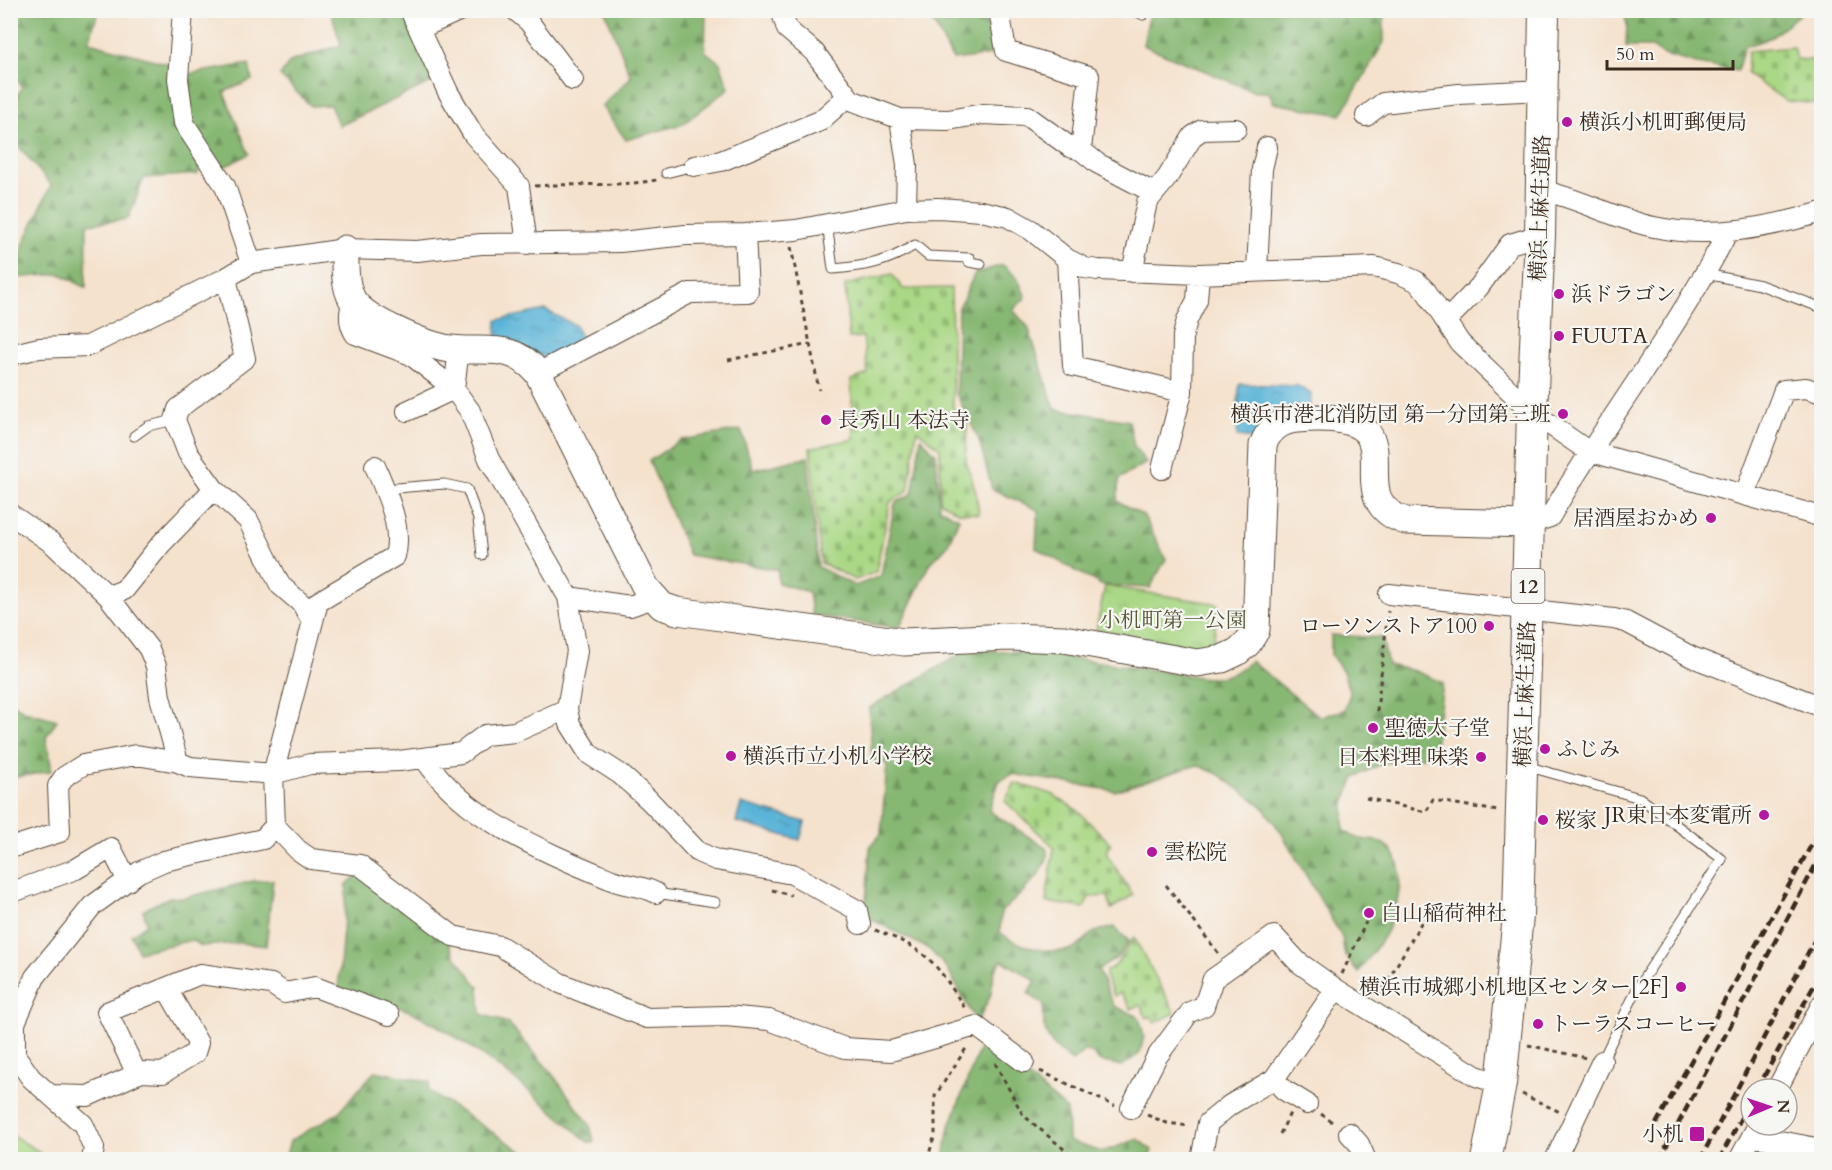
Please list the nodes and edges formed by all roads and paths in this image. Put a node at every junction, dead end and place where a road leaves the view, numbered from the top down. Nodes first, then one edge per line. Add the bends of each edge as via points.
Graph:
1 (183, 10) edge
2 (410, 10) edge
3 (460, 10) edge
4 (515, 10) edge
5 (781, 10) edge
6 (999, 10) edge
7 (1544, 10) edge
8 (419, 29) junction
9 (573, 80) dead end
10 (1543, 90) junction
11 (848, 96) junction
12 (1366, 116) dead end
13 (900, 119) junction
14 (1236, 129) dead end
15 (1267, 147) dead end
16 (1081, 150) junction
17 (694, 166) joint
18 (666, 173) joint
19 (519, 186) junction
20 (1540, 190) junction
21 (1154, 194) junction
22 (906, 208) junction
23 (1821, 212) edge
24 (827, 223) junction
25 (788, 231) junction
26 (1728, 231) junction
27 (745, 234) junction
28 (1540, 235) junction
29 (527, 243) junction
30 (345, 249) junction
31 (1067, 259) junction
32 (251, 262) junction
33 (981, 264) dead end
34 (1257, 271) junction
35 (1132, 272) junction
36 (1199, 274) junction
37 (1706, 274) junction
38 (226, 278) junction
39 (353, 300) junction
40 (1817, 306) dead end
41 (1446, 321) junction
42 (810, 344) junction
43 (459, 349) junction
44 (10, 354) edge
45 (728, 360) dead end
46 (538, 373) junction
47 (454, 389) junction
48 (819, 390) dead end
49 (1182, 392) junction
50 (1821, 393) edge
51 (407, 411) dead end
52 (1532, 412) junction
53 (175, 420) junction
54 (134, 436) dead end
55 (1588, 451) junction
56 (375, 466) dead end
57 (1162, 469) dead end
58 (214, 489) junction
59 (385, 489) junction
60 (1745, 494) junction
61 (10, 514) edge
62 (1821, 517) edge
63 (1529, 524) junction
64 (482, 555) dead end
65 (1389, 594) joint
66 (108, 596) junction
67 (568, 597) junction
68 (653, 598) junction
69 (1528, 608) junction
70 (312, 621) junction
71 (1821, 708) edge
72 (567, 709) junction
73 (1377, 711) dead end
74 (424, 758) junction
75 (178, 762) junction
76 (1522, 765) junction
77 (273, 774) junction
78 (1366, 798) dead end
79 (1521, 815) junction
80 (275, 826) junction
81 (10, 848) edge
82 (128, 880) junction
83 (1166, 885) dead end
84 (10, 893) edge
85 (656, 893) joint
86 (715, 902) dead end
87 (1518, 916) junction
88 (1366, 922) dead end
89 (860, 924) joint
90 (1220, 955) dead end
91 (167, 988) junction
92 (1335, 989) junction
93 (1821, 1004) edge
94 (1370, 1010) junction
95 (389, 1015) dead end
96 (976, 1026) junction
97 (1506, 1040) junction
98 (993, 1060) dead end
99 (1602, 1061) junction
100 (1024, 1062) joint
101 (10, 1072) edge
102 (137, 1074) junction
103 (1783, 1077) edge
104 (31, 1078) junction
105 (1274, 1078) junction
106 (1502, 1084) junction
107 (50, 1095) junction
108 (1302, 1101) junction
109 (1131, 1108) junction
110 (1575, 1119) junction
111 (1204, 1123) junction
112 (1349, 1133) joint
113 (1280, 1134) dead end
114 (1751, 1137) edge
115 (1779, 1137) edge
116 (1821, 1149) edge
117 (1071, 1155) dead end
118 (92, 1160) edge
119 (927, 1160) edge
120 (1202, 1160) edge
121 (1366, 1160) edge
122 (1486, 1160) edge
123 (1555, 1160) edge
124 (1739, 1160) edge

1 - 32 street via 178,79 184,123 225,186
2 - 8 street
3 - 8 street
4 - 9 street via 529,22
5 - 11 street via 786,29 814,52
6 - 16 street via 1006,51 1089,76
7 - 10 main road, 横浜上麻生道路 / 12
8 - 19 street via 448,92 473,134
10 - 12 street via 1383,103
10 - 20 main road, 横浜上麻生道路 / 12
11 - 13 street
11 - 17 street via 820,121 721,160
13 - 16 street via 948,120 983,114 1027,116 1070,147
13 - 22 street via 907,165
14 - 21 street via 1202,130 1193,136
15 - 34 street via 1262,169
16 - 21 street
17 - 18 lane
18 - 19 path via 664,178 629,185
19 - 29 street
20 - 26 street via 1569,195 1654,227
20 - 28 main road, 横浜上麻生道路 / 12
21 - 35 street via 1147,202
22 - 24 street
22 - 31 street via 981,211 1008,217
23 - 26 street via 1774,226
24 - 25 street
24 - 33 lane via 833,269 892,259 915,245 928,256 970,258 969,262
25 - 27 street
25 - 42 path
26 - 37 street
27 - 29 street
27 - 46 street via 748,292 690,293
28 - 41 street via 1510,244 1479,287
28 - 52 main road, 横浜上麻生道路 / 12
29 - 30 street via 417,251
30 - 32 street
30 - 39 street via 346,277
31 - 35 street via 1085,268
31 - 49 street via 1073,366
32 - 38 street
34 - 36 street
34 - 41 street via 1374,267 1398,273 1416,281 1426,291
35 - 36 street
36 - 49 street via 1197,300 1183,336
37 - 40 lane via 1760,285
37 - 55 street
38 - 44 street via 88,346 39,348
38 - 53 street via 245,358 178,409
39 - 43 street via 363,312 408,336
39 - 47 street via 349,313 355,334 411,355
41 - 52 street via 1460,343
42 - 45 path
42 - 48 path
43 - 46 street via 506,351 528,361
43 - 47 street
46 - 68 street
47 - 51 street
47 - 67 street via 470,411 489,459
49 - 57 street
50 - 60 street via 1806,388 1784,390
52 - 55 street
52 - 63 main road, 横浜上麻生道路 / 12
53 - 54 lane via 148,426
53 - 58 street via 188,453
55 - 60 street
55 - 63 street via 1550,517
56 - 59 street
58 - 66 street via 124,590
58 - 70 street via 248,520 280,585 302,604
59 - 64 lane via 444,484 467,489 478,519
59 - 70 street via 394,518 398,546 395,556 318,602
60 - 62 street
61 - 66 street via 52,543
63 - 68 street via 1397,518 1377,501 1375,448 1367,432 1351,421 1296,418 1271,430 1263,445 1256,630 1248,644 1222,659 1197,663 1064,639 1008,637 904,642 677,611
63 - 69 main road, 横浜上麻生道路 / 12
65 - 69 street
65 - 73 path
66 - 75 street via 148,649 156,666 160,698
67 - 68 street via 630,606
67 - 72 street via 577,651
69 - 71 street via 1626,622 1692,657
69 - 76 main road, 横浜上麻生道路 / 12
70 - 77 street
72 - 74 street via 515,732 485,735 460,753
72 - 89 street via 570,724 589,754 649,800 698,852 716,860 792,874 857,910
74 - 77 street via 310,764
74 - 85 street via 462,801 501,827 546,852 615,881
75 - 77 street via 190,767
75 - 81 street via 136,755 83,765 64,777 58,786 60,832
76 - 79 main road, 横浜上麻生道路 / 12
76 - 99 lane via 1640,798 1722,858 1638,987
77 - 80 street
78 - 79 path via 1426,812 1433,800
79 - 87 main road, 横浜上麻生道路 / 12
80 - 82 street via 263,839 164,861
80 - 96 street via 311,859 360,865 453,936 500,946 560,983 647,1018 726,1016 769,1020 845,1048 891,1051
82 - 84 street via 111,848 76,869
82 - 104 street via 92,906 35,977 15,1023 13,1038 15,1055
83 - 90 path
85 - 86 lane
87 - 94 path via 1425,916
87 - 97 main road, 横浜上麻生道路 / 12
88 - 92 path
89 - 96 path via 906,941 923,953 941,972
91 - 95 street via 200,974 271,984 285,993 315,987
91 - 102 street via 107,1012
91 - 102 street via 198,1043 195,1053 163,1073
92 - 94 street
92 - 105 street
92 - 109 street via 1298,962 1274,936 1213,979 1204,1006 1187,1016 1156,1058
93 - 103 street
94 - 106 street via 1476,1076
96 - 100 street
96 - 119 path via 935,1096 935,1136
97 - 99 path
97 - 106 main road, 横浜上麻生道路 / 12
98 - 117 path via 1023,1115
99 - 110 street
100 - 109 path via 1109,1105
101 - 104 street
102 - 107 street via 88,1096
104 - 107 street
105 - 108 street
105 - 111 street
106 - 110 path
106 - 122 main road, 横浜上麻生道路 / 12
107 - 118 street via 83,1124 94,1148
108 - 112 path
108 - 113 path
109 - 111 path via 1186,1127
110 - 123 street
111 - 120 street
112 - 121 street
114 - 124 street
115 - 116 street

